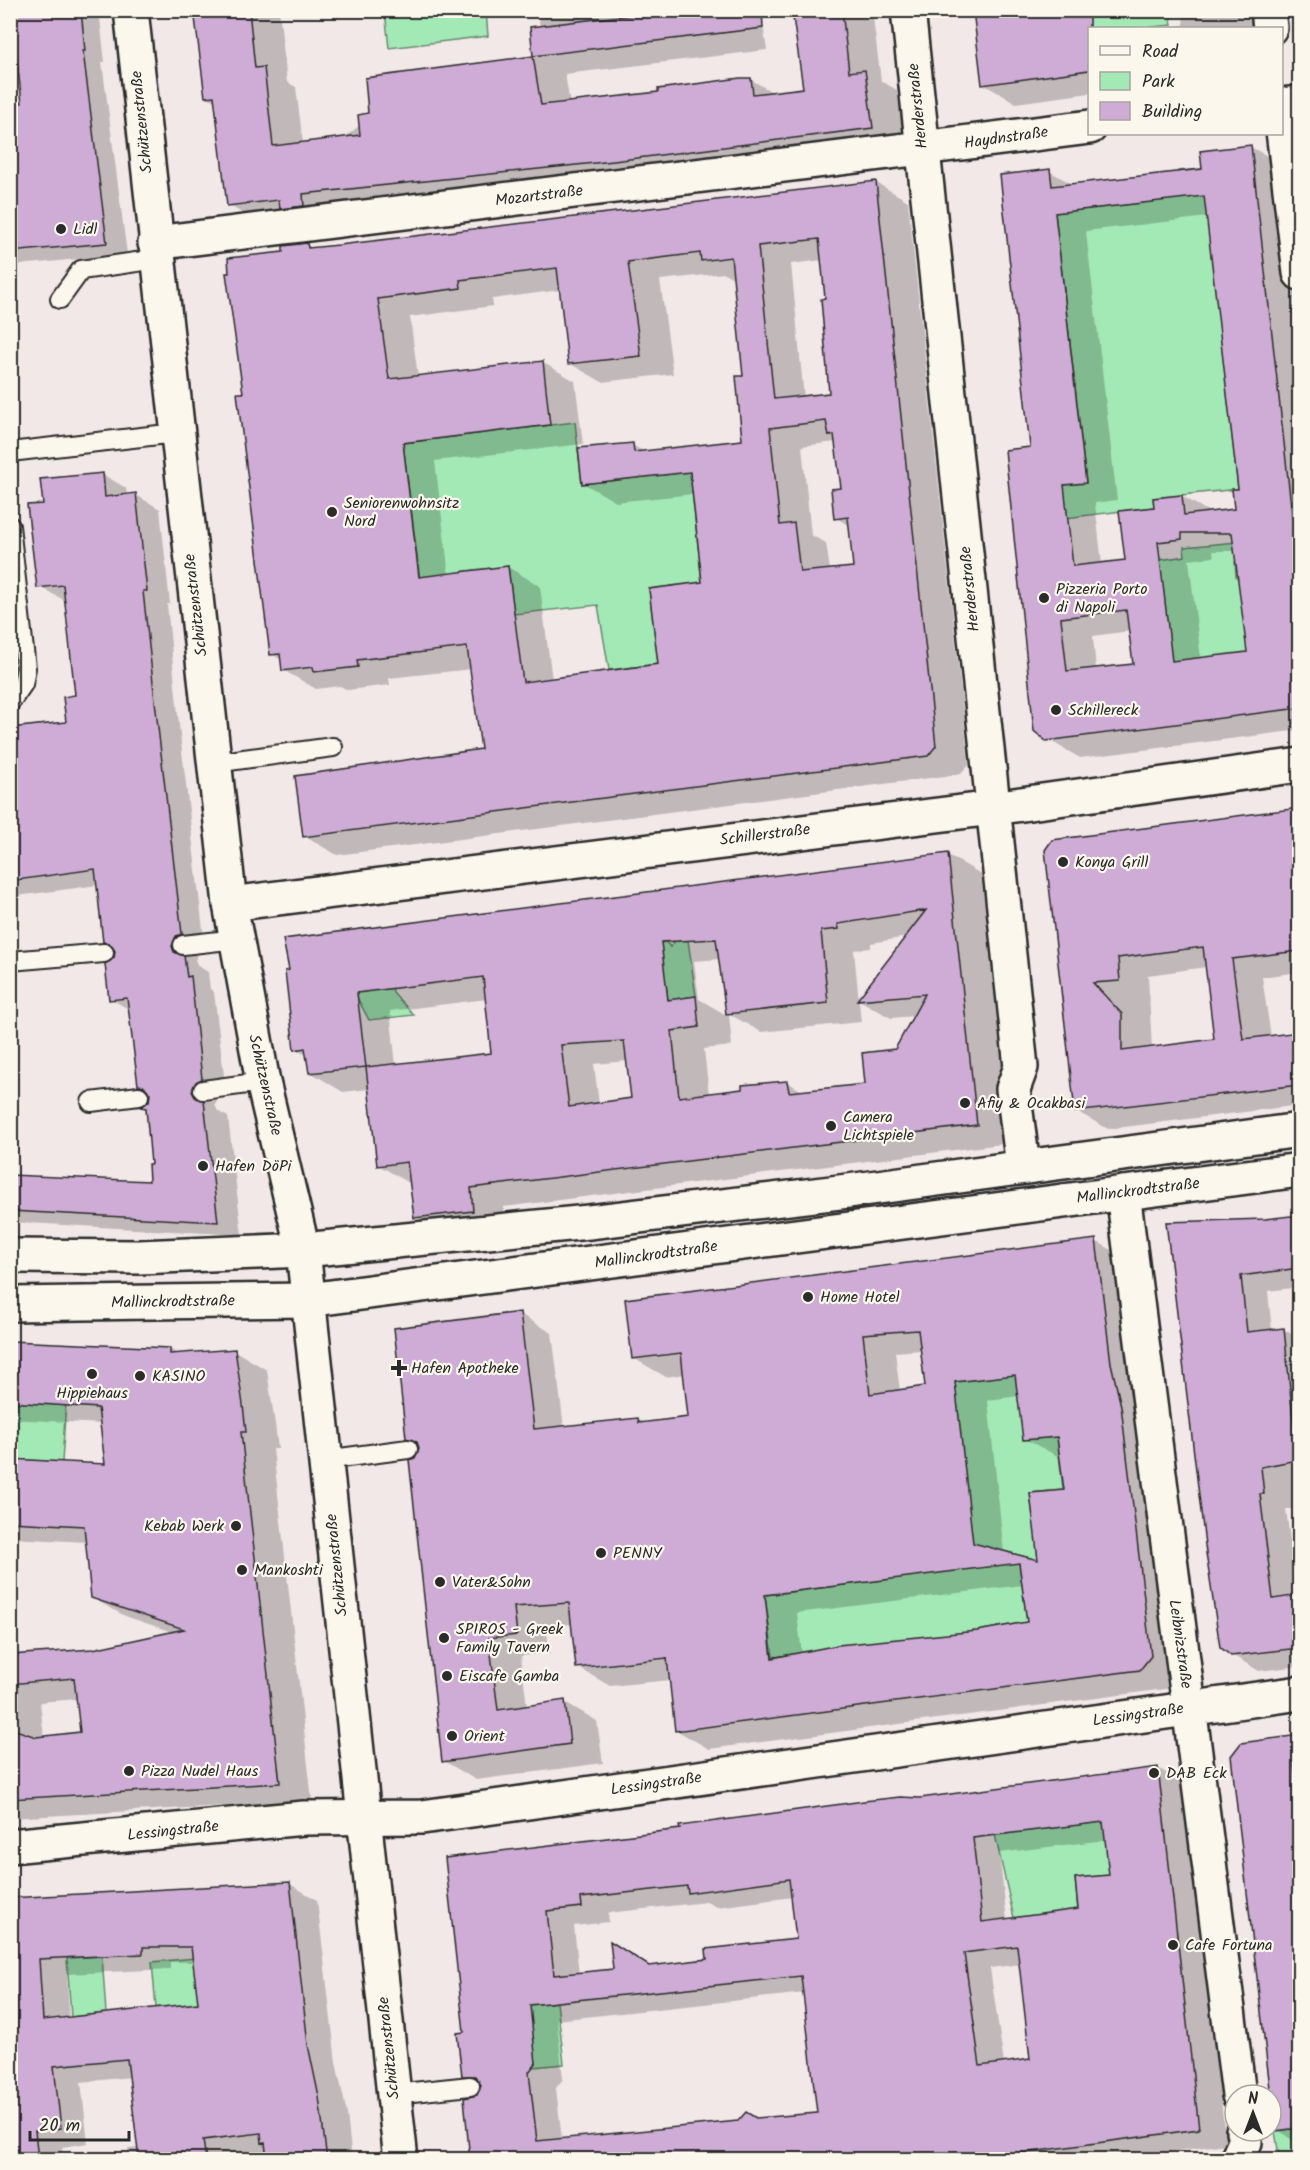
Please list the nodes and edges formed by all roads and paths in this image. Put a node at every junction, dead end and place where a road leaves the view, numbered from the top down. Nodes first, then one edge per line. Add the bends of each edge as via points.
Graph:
1 (130, 10) edge
2 (908, 10) edge
3 (1268, 10) edge
4 (1270, 27) edge
5 (1299, 103) edge
6 (1283, 105) edge
7 (1088, 127) edge
8 (1283, 135) edge
9 (923, 150) junction
10 (156, 251) junction
11 (1299, 273) edge
12 (60, 299) dead end
13 (177, 433) junction
14 (10, 452) edge
15 (10, 526) edge
16 (10, 703) edge
17 (333, 747) dead end
18 (214, 763) junction
19 (1299, 765) edge
20 (993, 808) junction
21 (230, 904) junction
22 (237, 939) junction
23 (183, 945) dead end
24 (104, 953) dead end
25 (10, 961) edge
26 (263, 1082) junction
27 (203, 1090) dead end
28 (139, 1096) dead end
29 (91, 1102) dead end
30 (1299, 1130) edge
31 (1023, 1166) junction
32 (1299, 1170) edge
33 (1124, 1193) junction
34 (303, 1250) junction
35 (10, 1256) edge
36 (308, 1300) junction
37 (10, 1304) edge
38 (408, 1449) dead end
39 (325, 1460) junction
40 (1299, 1693) edge
41 (1190, 1708) junction
42 (364, 1819) junction
43 (10, 1846) edge
44 (1237, 2083) edge
45 (470, 2086) dead end
46 (394, 2094) junction
47 (1245, 2143) edge
48 (401, 2160) edge
49 (1237, 2160) edge

1 - 10 street, Schützenstraße
2 - 9 street, Herderstraße
3 - 4 street
5 - 6 street
7 - 9 street, Haydnstraße
8 - 11 street
9 - 10 street, Mozartstraße
9 - 20 street, Herderstraße
10 - 12 lane via 81,270
10 - 13 street, Schützenstraße
13 - 14 lane
13 - 18 street, Schützenstraße
15 - 16 lane via 26,668 23,684
17 - 18 lane
18 - 21 street, Schützenstraße
19 - 20 street, Schillerstraße
20 - 21 street, Schillerstraße
20 - 31 street, Herderstraße via 1021,1067 1013,1089
21 - 22 street, Schützenstraße
22 - 23 lane
22 - 26 street, Schützenstraße
24 - 25 lane
26 - 27 lane
26 - 34 street, Schützenstraße
28 - 29 lane
30 - 31 street
31 - 34 street via 609,1220
32 - 33 street, Mallinckrodtstraße
33 - 36 street, Mallinckrodtstraße
33 - 41 street, Leibnizstraße
34 - 35 street via 139,1257
34 - 36 street, Schützenstraße
36 - 37 street, Mallinckrodtstraße
36 - 39 street, Schützenstraße
38 - 39 lane
39 - 42 street, Schützenstraße
40 - 41 street, Lessingstraße
41 - 42 street, Lessingstraße via 544,1801 422,1817
41 - 44 street, Leibnizstraße
42 - 43 street, Lessingstraße via 304,1818
42 - 46 street, Schützenstraße
45 - 46 lane
46 - 48 street, Schützenstraße
47 - 49 street

